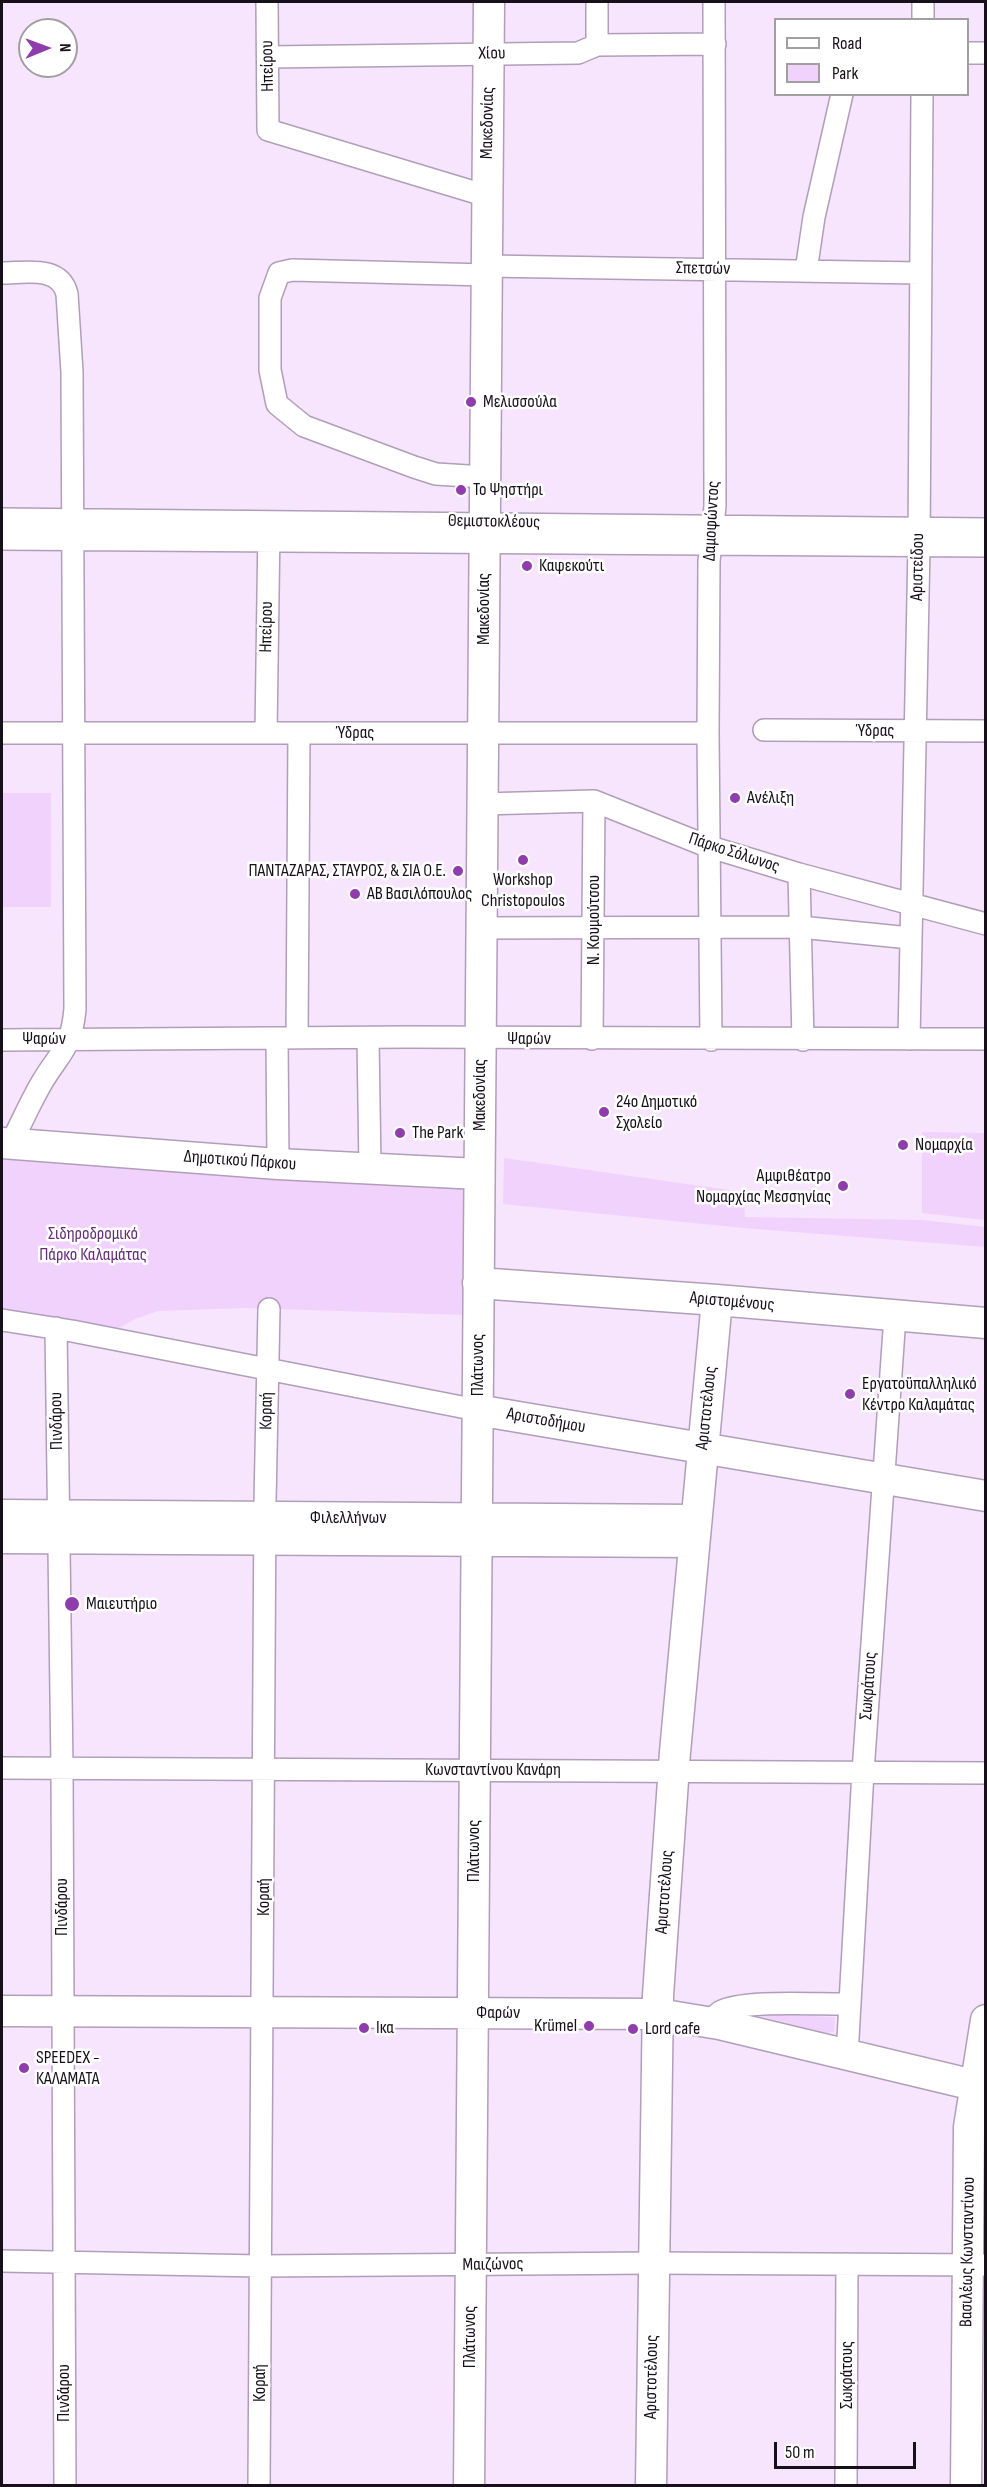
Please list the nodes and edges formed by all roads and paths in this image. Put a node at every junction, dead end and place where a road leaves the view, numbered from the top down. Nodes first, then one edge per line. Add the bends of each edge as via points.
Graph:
1 (267, 2) edge
2 (489, 2) edge
3 (597, 2) edge
4 (714, 2) edge
5 (923, 2) edge
6 (923, 18) edge
7 (715, 44) junction
8 (597, 45) junction
9 (969, 53) edge
10 (986, 53) edge
11 (489, 54) junction
12 (268, 57) junction
13 (842, 96) edge
14 (922, 96) edge
15 (487, 196) junction
16 (715, 269) junction
17 (487, 270) junction
18 (806, 271) junction
19 (2, 273) edge
20 (920, 273) junction
21 (485, 477) junction
22 (2, 519) edge
23 (986, 529) edge
24 (74, 530) junction
25 (269, 530) junction
26 (484, 531) junction
27 (712, 534) junction
28 (919, 537) junction
29 (2, 539) edge
30 (986, 546) edge
31 (764, 730) dead end
32 (915, 731) junction
33 (986, 731) edge
34 (2, 733) edge
35 (74, 733) junction
36 (266, 733) junction
37 (299, 733) junction
38 (483, 733) junction
39 (708, 733) junction
40 (594, 801) junction
41 (482, 804) junction
42 (707, 846) junction
43 (799, 874) junction
44 (910, 904) junction
45 (986, 924) edge
46 (708, 926) junction
47 (594, 927) junction
48 (800, 927) junction
49 (481, 928) junction
50 (910, 938) junction
51 (287, 1038) junction
52 (368, 1038) junction
53 (480, 1039) junction
54 (909, 1039) junction
55 (986, 1039) edge
56 (2, 1040) edge
57 (71, 1040) junction
58 (592, 1040) junction
59 (711, 1040) junction
60 (803, 1040) junction
61 (6, 1143) edge
62 (278, 1164) junction
63 (370, 1169) junction
64 (479, 1174) junction
65 (479, 1216) joint
66 (478, 1283) junction
67 (717, 1300) junction
68 (269, 1309) dead end
69 (895, 1316) junction
70 (2, 1320) edge
71 (986, 1323) edge
72 (64, 1330) junction
73 (268, 1369) junction
74 (477, 1410) junction
75 (703, 1448) junction
76 (883, 1477) junction
77 (986, 1496) edge
78 (2, 1515) edge
79 (58, 1527) junction
80 (265, 1528) junction
81 (476, 1529) junction
82 (694, 1531) junction
83 (2, 1538) edge
84 (2, 1768) edge
85 (62, 1768) junction
86 (265, 1769) junction
87 (474, 1770) junction
88 (674, 1772) junction
89 (863, 1772) junction
90 (986, 1773) edge
91 (850, 2004) junction
92 (2, 2011) edge
93 (63, 2012) junction
94 (263, 2013) junction
95 (472, 2013) junction
96 (658, 2014) junction
97 (986, 2019) edge
98 (710, 2022) junction
99 (847, 2056) junction
100 (980, 2086) edge
101 (2, 2261) edge
102 (64, 2262) junction
103 (653, 2263) junction
104 (847, 2264) junction
105 (470, 2265) junction
106 (976, 2265) edge
107 (260, 2266) junction
108 (65, 2486) edge
109 (259, 2486) edge
110 (469, 2486) edge
111 (651, 2486) edge
112 (846, 2486) edge
113 (966, 2486) edge

1 - 12 street, Ηπείρου
2 - 11 street, Μακεδονίας
3 - 8 street
4 - 7 street, Δαμοφώντος
5 - 6 street
7 - 8 street, Χίου
7 - 16 street, Δαμοφώντος
8 - 11 street, Χίου via 578,53
9 - 10 street
11 - 12 street, Χίου
11 - 15 street, Μακεδονίας
12 - 15 street, Ηπείρου via 268,130
13 - 18 street via 813,218
14 - 20 street, Αριστείδου
15 - 17 street, Μακεδονίας
16 - 17 street, Σπετσών
16 - 18 street, Σπετσών
16 - 27 street, Δαμοφώντος
17 - 21 street, Μακεδονίας
17 - 21 street, Σπετσών via 292,270 279,273 270,298 270,370 277,404 304,426 414,467 436,474
18 - 20 street, Σπετσών
19 - 24 street via 45,273 57,275 65,283 71,338
20 - 28 street, Αριστείδου
21 - 26 street, Μακεδονίας
22 - 24 street, Θεμιστοκλέους
23 - 28 street, Θεμιστοκλέους
24 - 25 street, Θεμιστοκλέους
24 - 29 street, Θεμιστοκλέους
24 - 35 street
25 - 26 street, Θεμιστοκλέους
25 - 36 street, Ηπείρου
26 - 27 street, Θεμιστοκλέους
26 - 38 street, Μακεδονίας
27 - 28 street, Θεμιστοκλέους
27 - 39 street, Δαμοφώντος
28 - 30 street, Θεμιστοκλέους
28 - 32 street, Αριστείδου
31 - 32 street, Ύδρας
32 - 33 street, Ύδρας
32 - 44 street, Αριστείδου
34 - 35 street, Ύδρας
35 - 36 street, Ύδρας
35 - 57 street via 75,1009
36 - 37 street, Ύδρας
37 - 38 street, Ύδρας
37 - 51 street
38 - 39 street, Ύδρας
38 - 41 street, Μακεδονίας
39 - 42 street, Δαμοφώντος
40 - 41 street, Πάρκο Σόλωνος
40 - 42 street, Πάρκο Σόλωνος
40 - 47 street, Ν. Κουμούτσου
41 - 49 street, Μακεδονίας
42 - 43 street, Πάρκο Σόλωνος
42 - 46 street, Δαμοφώντος
43 - 44 street, Πάρκο Σόλωνος
43 - 48 street
44 - 45 street, Πάρκο Σόλωνος
44 - 50 street, Αριστείδου
46 - 47 street
46 - 48 street
46 - 59 street, Δαμοφώντος
47 - 49 street
47 - 58 street, Ν. Κουμούτσου
48 - 50 street
48 - 60 street
49 - 53 street, Μακεδονίας
50 - 54 street, Αριστείδου
51 - 52 street, Ψαρών
51 - 57 street, Ψαρών
51 - 62 street
52 - 53 street, Ψαρών
52 - 63 street
53 - 58 street, Ψαρών
53 - 64 street, Μακεδονίας
54 - 55 street, Ψαρών
54 - 60 street, Ψαρών
56 - 57 street, Ψαρών
57 - 61 street
58 - 59 street, Ψαρών
59 - 60 street, Ψαρών
61 - 62 street, Δημοτικού Πάρκου
62 - 63 street, Δημοτικού Πάρκου
63 - 64 street, Δημοτικού Πάρκου
64 - 65 street, Μακεδονίας
65 - 66 street, Πλάτωνος
66 - 67 street, Αριστομένους
66 - 74 street, Πλάτωνος
67 - 69 street, Αριστομένους
67 - 75 street, Αριστοτέλους
68 - 73 street, Κοραή
69 - 71 street, Αριστομένους
69 - 76 street, Σωκράτους
70 - 72 street
72 - 73 street, Αριστοδήμου
72 - 79 street, Πινδάρου
73 - 74 street, Αριστοδήμου
73 - 80 street, Κοραή
74 - 75 street, Αριστοδήμου
74 - 81 street, Πλάτωνος
75 - 76 street, Αριστοδήμου
75 - 82 street, Αριστοτέλους
76 - 77 street, Αριστοδήμου
76 - 89 street, Σωκράτους
78 - 79 street, Φιλελλήνων
79 - 80 street, Φιλελλήνων
79 - 83 street, Φιλελλήνων
79 - 85 street, Πινδάρου
80 - 81 street, Φιλελλήνων
80 - 86 street, Κοραή
81 - 82 street, Φιλελλήνων
81 - 87 street, Πλάτωνος
82 - 88 street, Αριστοτέλους
84 - 85 street, Κωνσταντίνου Κανάρη
85 - 86 street, Κωνσταντίνου Κανάρη
85 - 93 street, Πινδάρου
86 - 87 street, Κωνσταντίνου Κανάρη
86 - 94 street, Κοραή
87 - 88 street, Κωνσταντίνου Κανάρη
87 - 95 street, Πλάτωνος
88 - 89 street, Κωνσταντίνου Κανάρη
88 - 96 street, Αριστοτέλους
89 - 90 street, Κωνσταντίνου Κανάρη
89 - 91 street, Σωκράτους
91 - 98 street via 737,2007 720,2012
91 - 99 street, Σωκράτους
92 - 93 street, Φαρών
93 - 94 street, Φαρών
93 - 102 street, Πινδάρου
94 - 95 street, Φαρών
94 - 107 street, Κοραή
95 - 96 street, Φαρών
95 - 105 street, Πλάτωνος
96 - 98 street, Φαρών
96 - 103 street, Αριστοτέλους
97 - 100 street, Βασιλέως Κωνσταντίνου
98 - 99 street, Φαρών
99 - 100 street, Φαρών
100 - 106 street, Βασιλέως Κωνσταντίνου via 969,2127
101 - 102 street, Μαιζώνος
102 - 107 street, Μαιζώνος
102 - 108 street, Πινδάρου
103 - 104 street, Μαιζώνος
103 - 105 street, Μαιζώνος
103 - 111 street, Αριστοτέλους
104 - 106 street, Μαιζώνος
104 - 112 street, Σωκράτους
105 - 107 street, Μαιζώνος
105 - 110 street, Πλάτωνος
106 - 113 street, Βασιλέως Κωνσταντίνου
107 - 109 street, Κοραή

